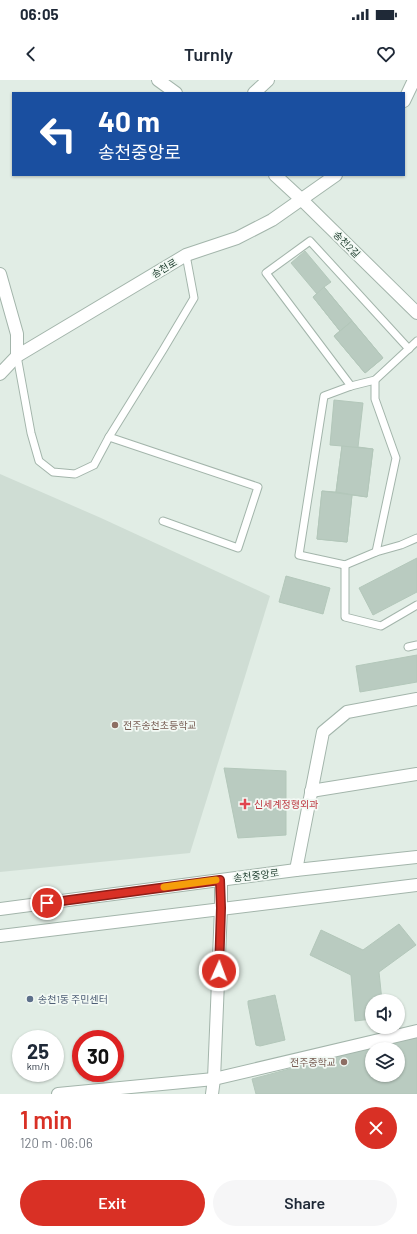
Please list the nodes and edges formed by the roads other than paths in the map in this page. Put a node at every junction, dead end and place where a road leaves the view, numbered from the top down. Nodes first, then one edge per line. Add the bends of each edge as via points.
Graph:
1 (158, 80) edge
2 (268, 80) edge
3 (414, 80) edge
4 (175, 92) edge
5 (255, 92) edge
6 (405, 99) edge
7 (276, 176) edge
8 (335, 176) edge
9 (302, 200) junction
10 (186, 255) junction
11 (0, 274) edge
12 (417, 314) edge
13 (417, 341) edge
14 (409, 349) junction
15 (18, 356) junction
16 (0, 374) edge
17 (375, 380) junction
18 (351, 386) junction
19 (109, 437) junction
20 (163, 522) dead end
21 (417, 538) edge
22 (376, 552) junction
23 (345, 565) junction
24 (417, 605) edge
25 (417, 645) edge
26 (408, 647) dead end
27 (417, 699) edge
28 (417, 774) edge
29 (310, 791) junction
30 (417, 857) edge
31 (296, 870) junction
32 (220, 880) junction
33 (417, 886) edge
34 (221, 908) junction
35 (0, 909) edge
36 (0, 936) edge
37 (417, 1031) edge
38 (214, 1079) junction
39 (58, 1094) edge
40 (212, 1094) edge

1 - 4 street
2 - 5 street
3 - 6 street
7 - 9 street, 송천2길
8 - 9 street, 송천로
9 - 10 street, 송천로 via 272,220 237,238
9 - 12 street, 송천2길
10 - 15 street, 송천로
10 - 19 lane via 194,298
11 - 15 street via 17,334
13 - 14 lane
14 - 17 lane
14 - 18 lane via 310,241 266,273
15 - 16 street, 송천로
15 - 19 lane via 31,433 39,461 53,472 75,474 94,465
17 - 18 lane
17 - 22 lane via 375,399 396,458
18 - 23 lane via 324,396 299,555
19 - 20 lane via 258,487 238,548
21 - 22 lane
22 - 23 lane
23 - 24 lane via 346,617 381,626
25 - 26 lane
27 - 29 street via 347,712 323,732
28 - 29 street
29 - 31 street
30 - 31 street, 송천중앙로
31 - 32 street, 송천중앙로
32 - 34 street
32 - 35 street, 송천중앙로
33 - 34 street
34 - 36 street
34 - 38 street
37 - 38 street
38 - 39 street
38 - 40 street

